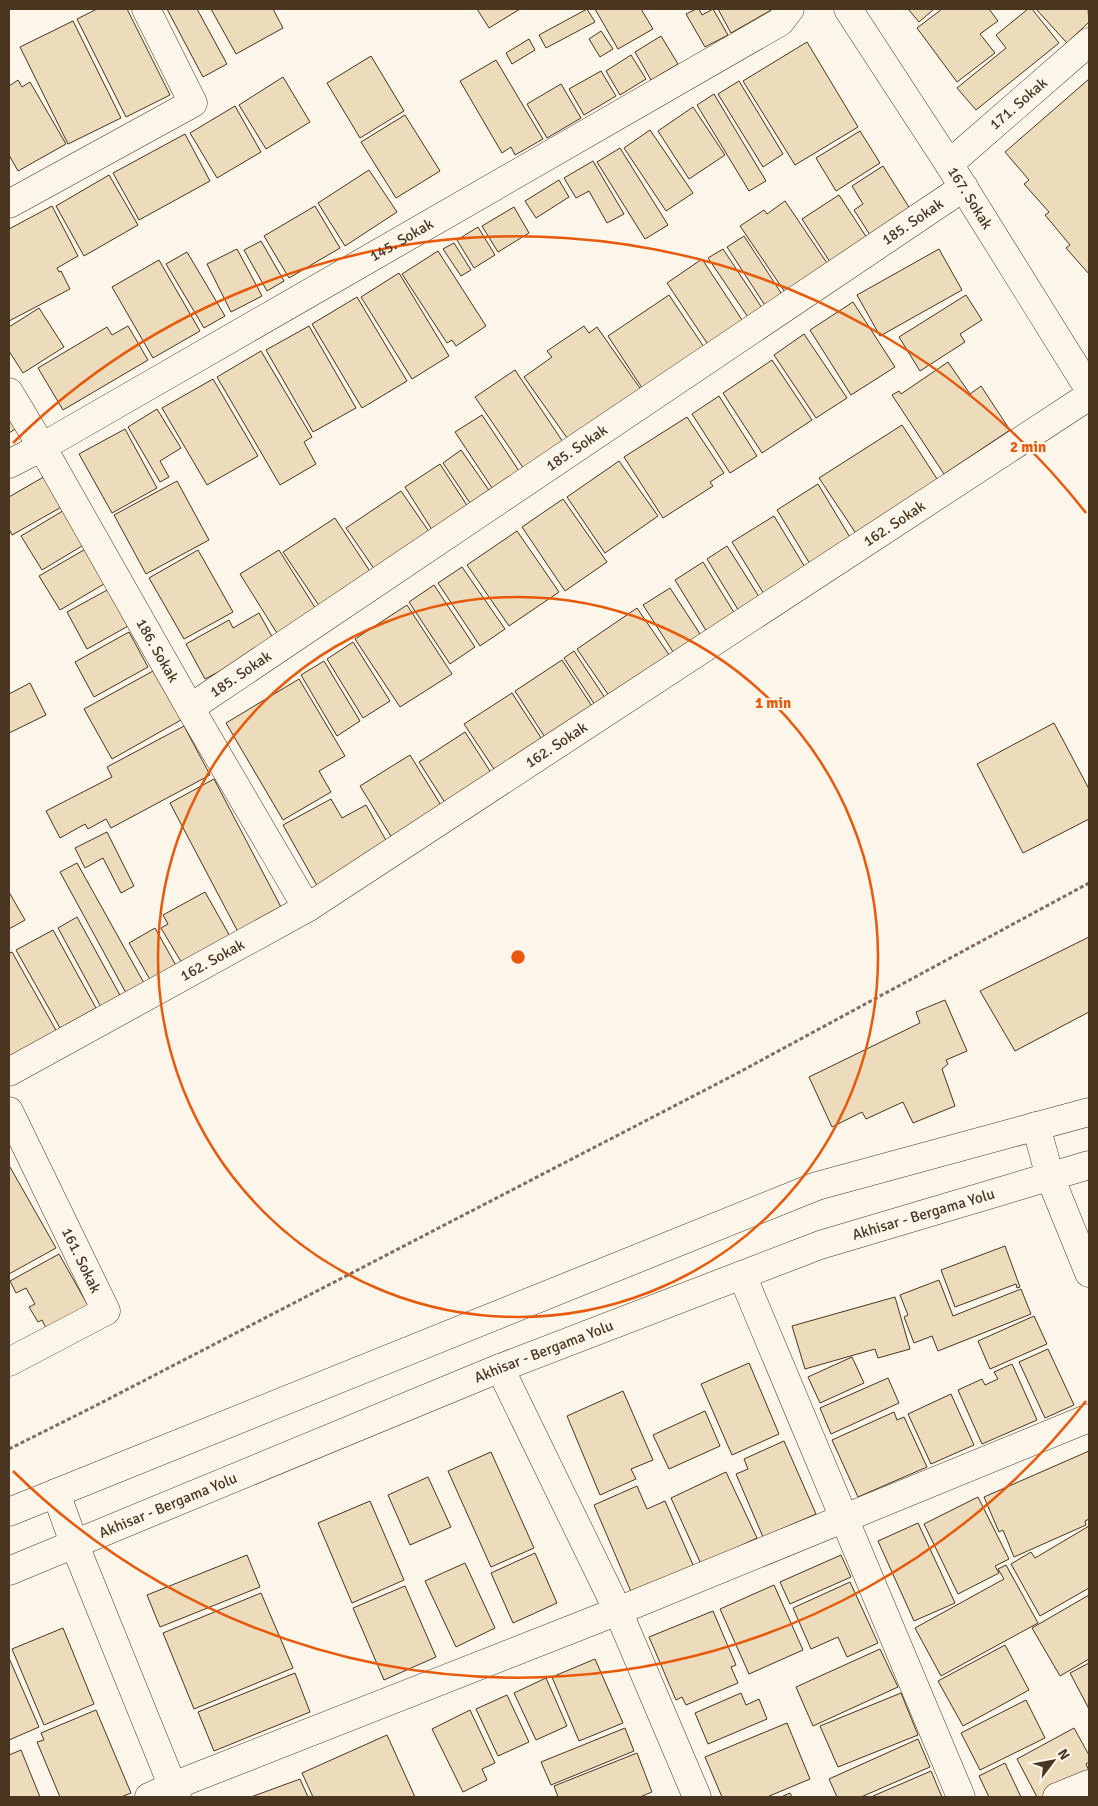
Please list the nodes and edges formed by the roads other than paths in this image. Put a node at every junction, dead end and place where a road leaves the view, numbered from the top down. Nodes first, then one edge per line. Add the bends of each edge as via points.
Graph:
1 (146, 9) edge
2 (790, 9) edge
3 (848, 9) edge
4 (1089, 42) edge
5 (949, 164) junction
6 (964, 187) junction
7 (9, 204) edge
8 (1089, 389) edge
9 (9, 392) edge
10 (1089, 396) edge
11 (42, 447) junction
12 (9, 464) edge
13 (190, 708) junction
14 (307, 908) junction
15 (9, 1072) edge
16 (1089, 1112) edge
17 (11, 1124) edge
18 (1036, 1126) junction
19 (1089, 1165) edge
20 (1050, 1177) junction
21 (1089, 1273) edge
22 (742, 1275) junction
23 (9, 1362) edge
24 (500, 1368) junction
25 (1089, 1418) edge
26 (56, 1493) junction
27 (9, 1512) edge
28 (844, 1518) junction
29 (74, 1543) junction
30 (9, 1571) edge
31 (618, 1611) junction
32 (1089, 1784) edge
33 (166, 1794) edge
34 (697, 1797) edge
35 (960, 1797) edge
36 (1057, 1797) edge

1 - 7 street via 193,102
2 - 11 street, 145. Sokak via 780,22
3 - 5 street, 167. Sokak
4 - 5 street, 171. Sokak
5 - 6 street, 167. Sokak
6 - 8 street, 167. Sokak
6 - 13 street, 185. Sokak
9 - 11 street, 186. Sokak
10 - 14 street, 162. Sokak
11 - 12 street, 145. Sokak
11 - 13 street, 186. Sokak
13 - 14 street, 186. Sokak
14 - 15 street, 162. Sokak
16 - 18 street
17 - 23 street, 161. Sokak via 106,1311
18 - 20 street
18 - 26 street via 817,1186
19 - 20 street, Akhisar - Bergama Yolu
20 - 21 street
20 - 22 street, Akhisar - Bergama Yolu via 820,1245
22 - 24 street, Akhisar - Bergama Yolu
22 - 28 street
24 - 29 street, Akhisar - Bergama Yolu
24 - 31 street
25 - 28 street
26 - 27 street
26 - 29 street
28 - 31 street
28 - 35 street
29 - 30 street, Akhisar - Bergama Yolu
29 - 33 street
31 - 33 street
31 - 34 street
32 - 36 street

